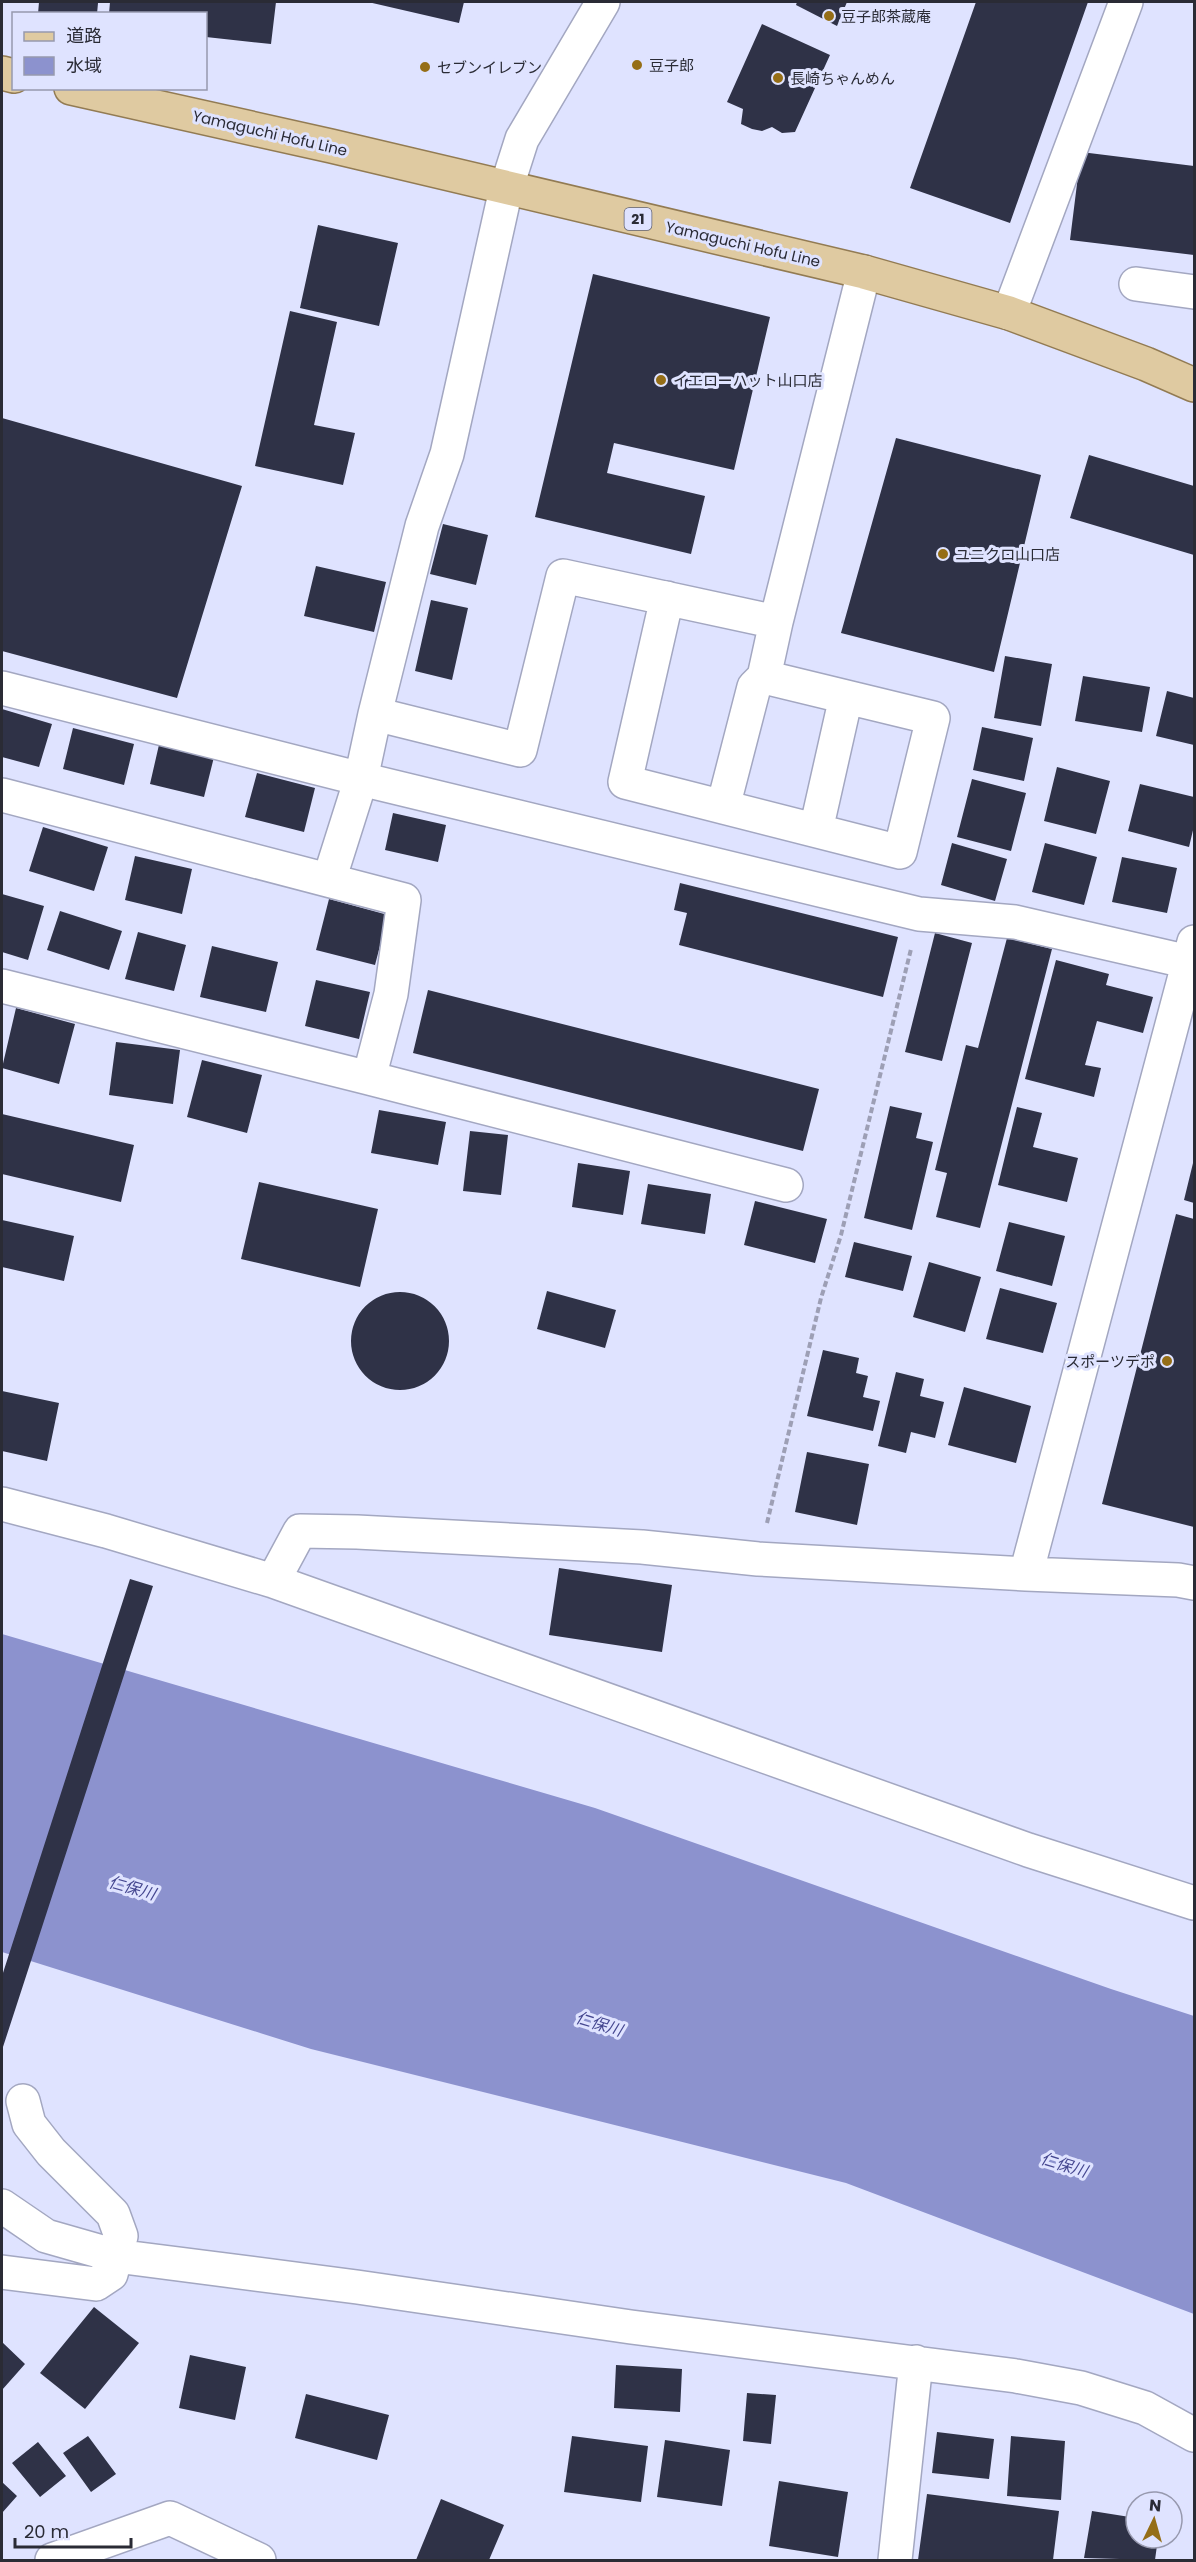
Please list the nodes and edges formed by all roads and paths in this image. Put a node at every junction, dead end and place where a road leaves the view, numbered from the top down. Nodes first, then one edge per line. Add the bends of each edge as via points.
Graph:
1 (603, 2) edge
2 (1126, 2) edge
3 (80, 90) edge
4 (506, 189) junction
5 (864, 272) junction
6 (1136, 284) dead end
7 (1194, 292) edge
8 (1010, 313) junction
9 (1194, 386) edge
10 (667, 598) junction
11 (776, 622) junction
12 (764, 677) junction
13 (2, 688) edge
14 (846, 697) junction
15 (375, 714) junction
16 (361, 779) junction
17 (2, 795) edge
18 (723, 807) junction
19 (816, 830) junction
20 (329, 880) junction
21 (919, 914) junction
22 (1192, 952) edge
23 (2, 986) edge
24 (369, 1078) junction
25 (786, 1185) dead end
26 (2, 1504) edge
27 (758, 1559) junction
28 (1026, 1574) junction
29 (273, 1581) junction
30 (1194, 1583) edge
31 (1194, 1903) edge
32 (23, 2101) dead end
33 (2, 2206) edge
34 (116, 2256) junction
35 (2, 2272) edge
36 (916, 2362) junction
37 (1194, 2435) edge
38 (52, 2560) edge
39 (259, 2560) edge
40 (895, 2560) edge

1 - 4 street via 522,139
2 - 8 street
3 - 4 main road, Yamaguchi Hofu Line / 21
4 - 5 main road, Yamaguchi Hofu Line / 21
4 - 15 street via 447,454 422,526
5 - 8 main road, Yamaguchi Hofu Line / 21
5 - 11 street
6 - 7 street
8 - 9 main road, Yamaguchi Hofu Line / 21
10 - 11 street
10 - 15 street via 563,576 520,750
10 - 18 street via 625,782
11 - 12 street
12 - 14 street
12 - 18 street via 754,687
13 - 16 street
14 - 19 street
14 - 19 street via 933,718 900,852
15 - 16 street
16 - 20 street
16 - 21 street
17 - 20 street
18 - 19 street
20 - 24 street via 404,900 391,993
21 - 22 street via 1015,922
21 - 27 path
22 - 28 street
23 - 24 street
24 - 25 street
26 - 29 street
27 - 28 street
27 - 29 street via 630,1547 300,1531
28 - 30 street
29 - 31 street via 1017,1846
32 - 34 street via 29,2124 51,2152 113,2214 121,2236
33 - 34 street via 46,2236
34 - 35 street via 111,2274 96,2284
34 - 36 street
36 - 37 street via 1081,2388 1145,2408
36 - 40 street
38 - 39 street via 170,2518

